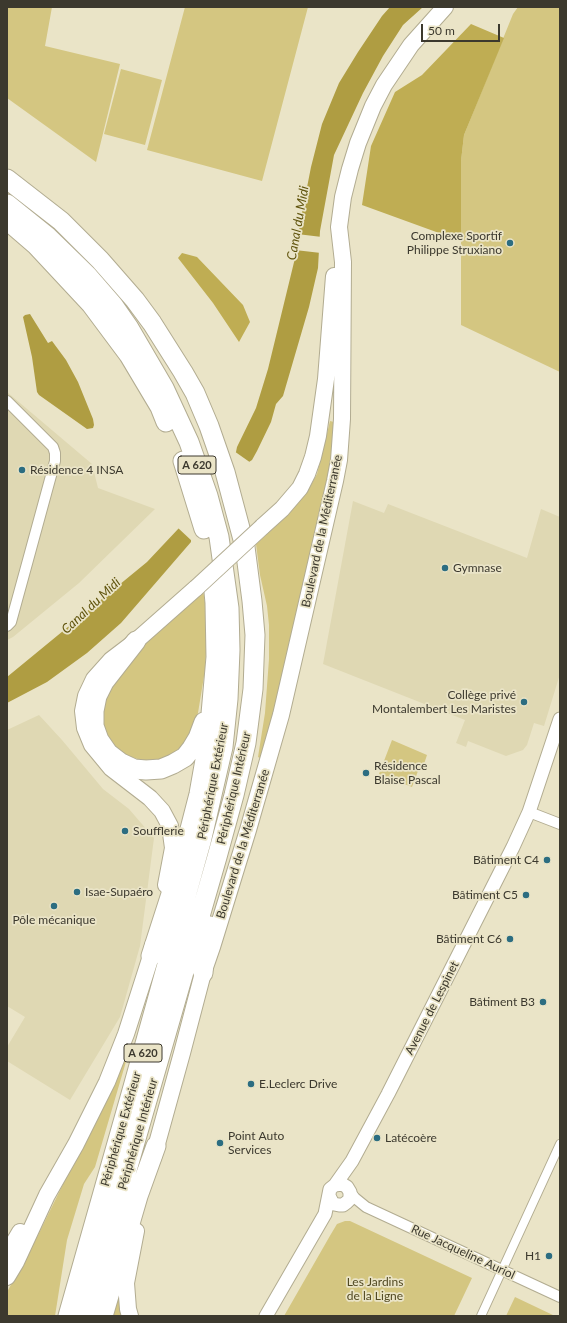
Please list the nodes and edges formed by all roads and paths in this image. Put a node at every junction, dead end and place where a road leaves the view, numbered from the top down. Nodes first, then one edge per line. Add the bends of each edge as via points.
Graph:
1 (445, 7) edge
2 (7, 179) edge
3 (7, 204) edge
4 (7, 220) edge
5 (339, 227) junction
6 (7, 401) edge
7 (7, 626) edge
8 (136, 641) junction
9 (213, 696) junction
10 (560, 719) edge
11 (234, 795) junction
12 (529, 812) junction
13 (560, 824) edge
14 (151, 956) junction
15 (203, 974) junction
16 (560, 1144) edge
17 (156, 1146) junction
18 (352, 1161) junction
19 (332, 1190) junction
20 (349, 1190) junction
21 (46, 1195) junction
22 (341, 1205) junction
23 (366, 1207) junction
24 (324, 1214) junction
25 (7, 1254) edge
26 (502, 1271) junction
27 (7, 1277) edge
28 (560, 1297) edge
29 (68, 1316) edge
30 (86, 1316) edge
31 (104, 1316) edge
32 (130, 1316) edge
33 (266, 1316) edge
34 (481, 1316) edge

1 - 5 main road, Boulevard de la Méditerranée via 411,45 373,106 350,169
2 - 11 highway, Périphérique Intérieur / A 620 via 61,221 135,300 152,323 194,393 226,472 245,547 254,628 253,689 246,743
3 - 29 highway, Périphérique Extérieur / A 620 via 48,237 108,300 129,328 164,388 189,442 208,496 219,537 229,608 228,699 223,747 202,842
4 - 9 highway via 36,245 91,304 129,355 163,414 181,456 208,540 215,604 216,657
5 - 8 main road, bridge via 325,387 318,436 307,474 300,488 286,505
5 - 15 main road, Boulevard de la Méditerranée via 343,262 342,419 339,460 281,715
6 - 7 street via 56,453 11,622
8 - 9 highway via 104,682 97,696 94,711 94,726 99,740 108,753 121,763 134,769 160,769 185,757 198,738
8 - 14 main road via 111,660 94,679 86,696 84,710 85,728 92,745 111,768 150,798 162,811 170,826 173,848
9 - 14 highway via 199,794 182,860
10 - 12 street, Avenue de Lespinet
11 - 15 highway via 236,824 205,948
11 - 30 highway, Périphérique Intérieur / A 620
12 - 13 street
12 - 18 street, Avenue de Lespinet via 470,934
14 - 21 main road via 126,1034 107,1082 76,1144
15 - 17 main road, Boulevard de la Méditerranée
16 - 26 street
17 - 31 highway via 138,1196
17 - 32 main road, Boulevard de la Méditerranée via 126,1283
18 - 19 street, Avenue de Lespinet
18 - 20 street, Avenue de Lespinet
19 - 20 street via 342,1184
19 - 22 street via 332,1202
19 - 24 street, Avenue de Lespinet
20 - 22 street via 350,1198
20 - 23 street, Rue Jacqueline Auriol
21 - 25 main road via 29,1215
21 - 27 main road
22 - 23 street, Rue Jacqueline Auriol
22 - 24 street, Avenue de Lespinet
23 - 26 street, Rue Jacqueline Auriol
24 - 33 street, Avenue de Lespinet
26 - 28 street, Rue Jacqueline Auriol
26 - 34 street

